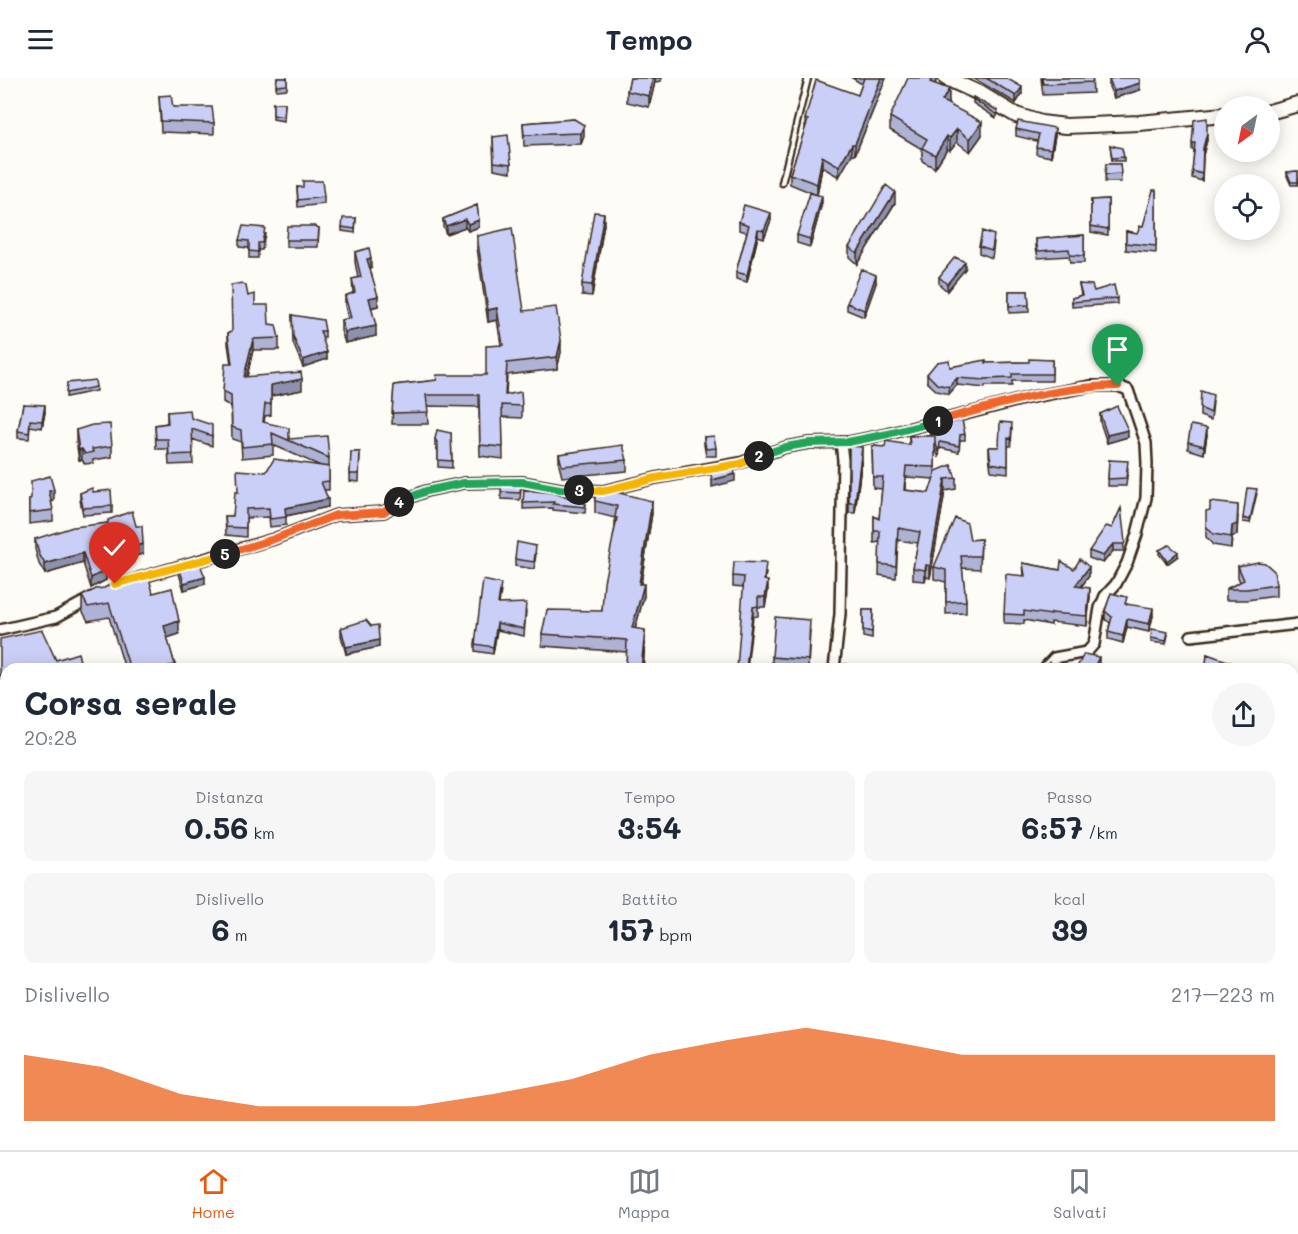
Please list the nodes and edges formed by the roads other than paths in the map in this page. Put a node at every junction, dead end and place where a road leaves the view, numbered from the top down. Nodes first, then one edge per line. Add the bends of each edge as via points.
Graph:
1 (808, 78) edge
2 (952, 79) edge
3 (1298, 104) edge
4 (1280, 109) edge
5 (1214, 116) edge
6 (782, 183) dead end
7 (841, 442) junction
8 (126, 581) edge
9 (105, 590) edge
10 (1298, 624) edge
11 (0, 630) edge
12 (1191, 636) dead end
13 (835, 663) edge
14 (1049, 663) edge

1 - 6 lane
2 - 5 street via 1016,115 1049,124 1139,123
3 - 4 street
7 - 8 street via 786,447 740,464 603,491 522,482 464,483 426,491 384,512 336,515 274,539
7 - 13 street via 840,614
7 - 14 street via 1091,386 1128,390 1146,443 1146,498 1137,534 1127,563 1100,608 1094,644 1087,652 1054,658
9 - 11 street via 56,617
10 - 12 street

